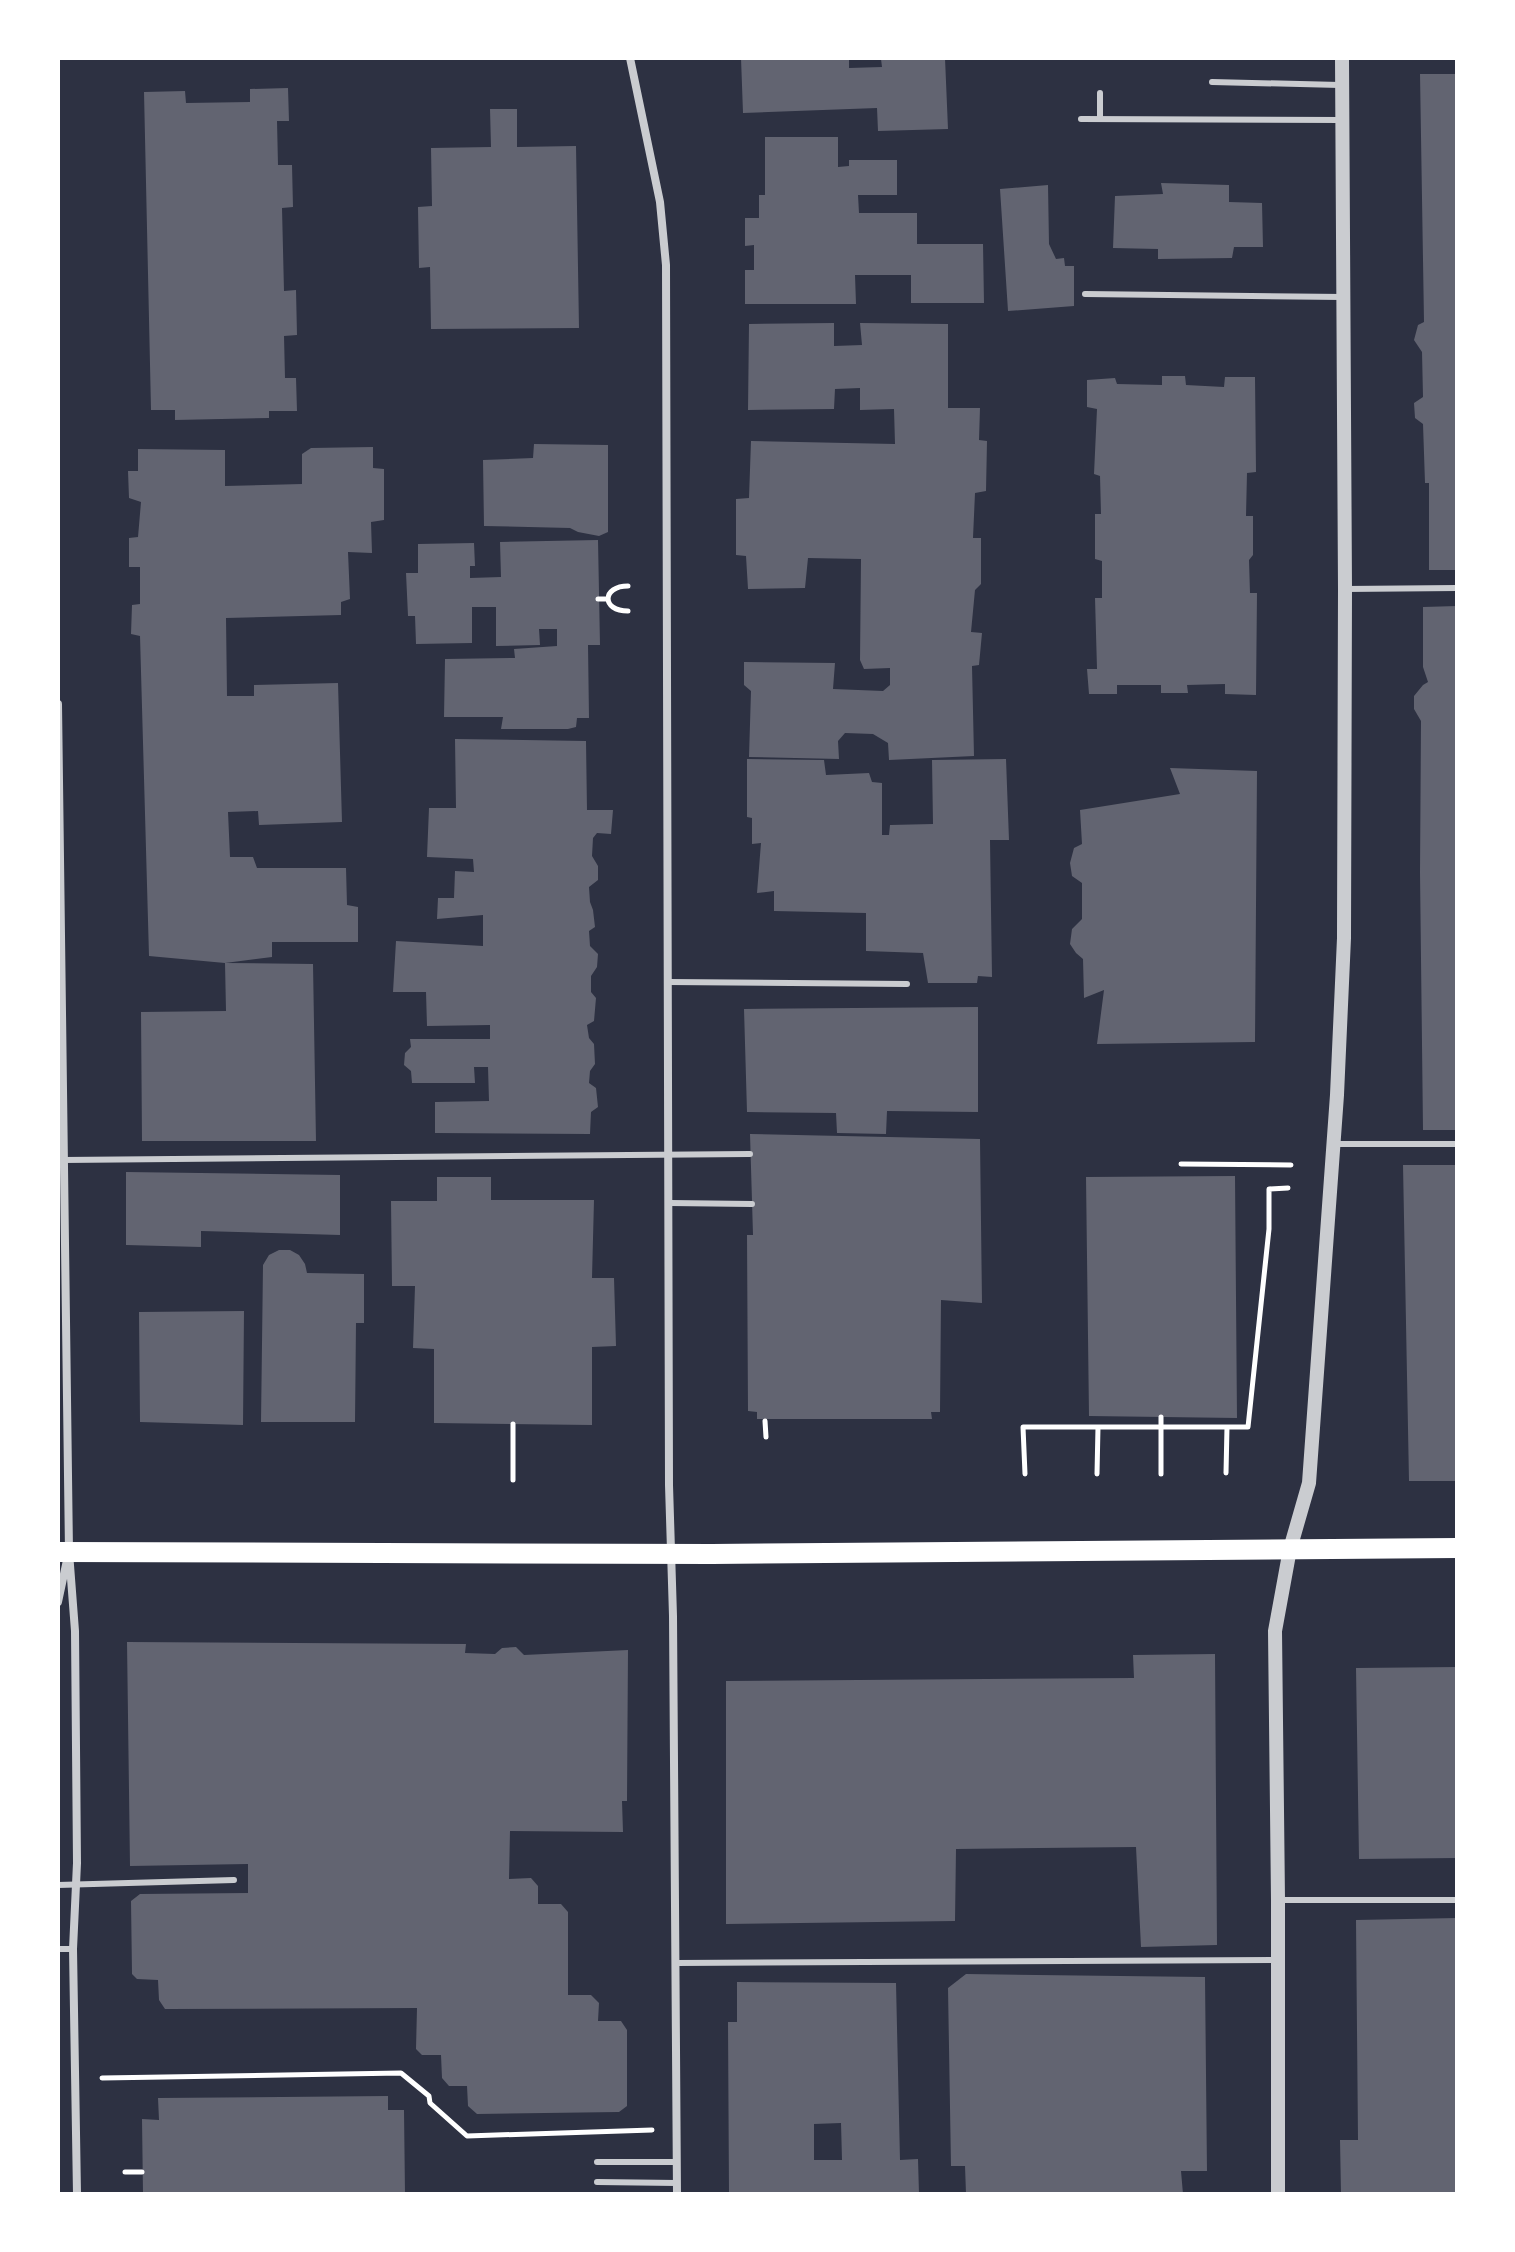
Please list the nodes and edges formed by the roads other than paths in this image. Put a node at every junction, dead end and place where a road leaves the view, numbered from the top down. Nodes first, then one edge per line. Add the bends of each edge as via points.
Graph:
1 (630, 58) edge
2 (1342, 58) edge
3 (1212, 82) dead end
4 (1342, 85) junction
5 (1100, 93) dead end
6 (1081, 119) dead end
7 (1100, 119) junction
8 (1342, 120) junction
9 (1085, 294) dead end
10 (1343, 297) junction
11 (1457, 588) edge
12 (1345, 589) junction
13 (58, 704) edge
14 (669, 982) junction
15 (907, 984) dead end
16 (1333, 1144) junction
17 (1457, 1144) edge
18 (750, 1154) dead end
19 (670, 1155) junction
20 (63, 1160) junction
21 (670, 1203) junction
22 (752, 1204) dead end
23 (1457, 1548) edge
24 (1290, 1549) junction
25 (63, 1552) edge
26 (672, 1554) junction
27 (58, 1602) edge
28 (234, 1880) dead end
29 (76, 1884) junction
30 (58, 1885) edge
31 (1278, 1900) junction
32 (1457, 1900) edge
33 (58, 1949) edge
34 (73, 1949) junction
35 (1277, 1960) junction
36 (676, 1963) junction
37 (597, 2162) dead end
38 (677, 2162) junction
39 (597, 2182) dead end
40 (677, 2183) junction
41 (77, 2194) edge
42 (677, 2194) edge
43 (1278, 2194) edge

1 - 14 street via 660,202 666,265
2 - 4 street
3 - 4 lane
4 - 8 street
5 - 7 lane
6 - 7 lane
7 - 8 lane
8 - 10 street
9 - 10 lane
10 - 12 street
11 - 12 lane
12 - 16 street via 1344,938
13 - 20 street
14 - 15 lane
14 - 19 street
16 - 17 lane
16 - 24 street via 1309,1483
18 - 19 lane
19 - 20 lane
19 - 21 street
20 - 25 street
21 - 22 lane
21 - 26 street
23 - 24 main road
24 - 26 main road
24 - 31 street via 1275,1631
25 - 26 main road
25 - 27 street
25 - 29 street via 75,1631
26 - 36 street
28 - 29 lane
29 - 30 lane
29 - 34 street
31 - 32 lane
31 - 35 street
33 - 34 lane
34 - 41 street
35 - 36 lane
35 - 43 street
36 - 38 street
37 - 38 lane
38 - 40 street
39 - 40 lane
40 - 42 street

